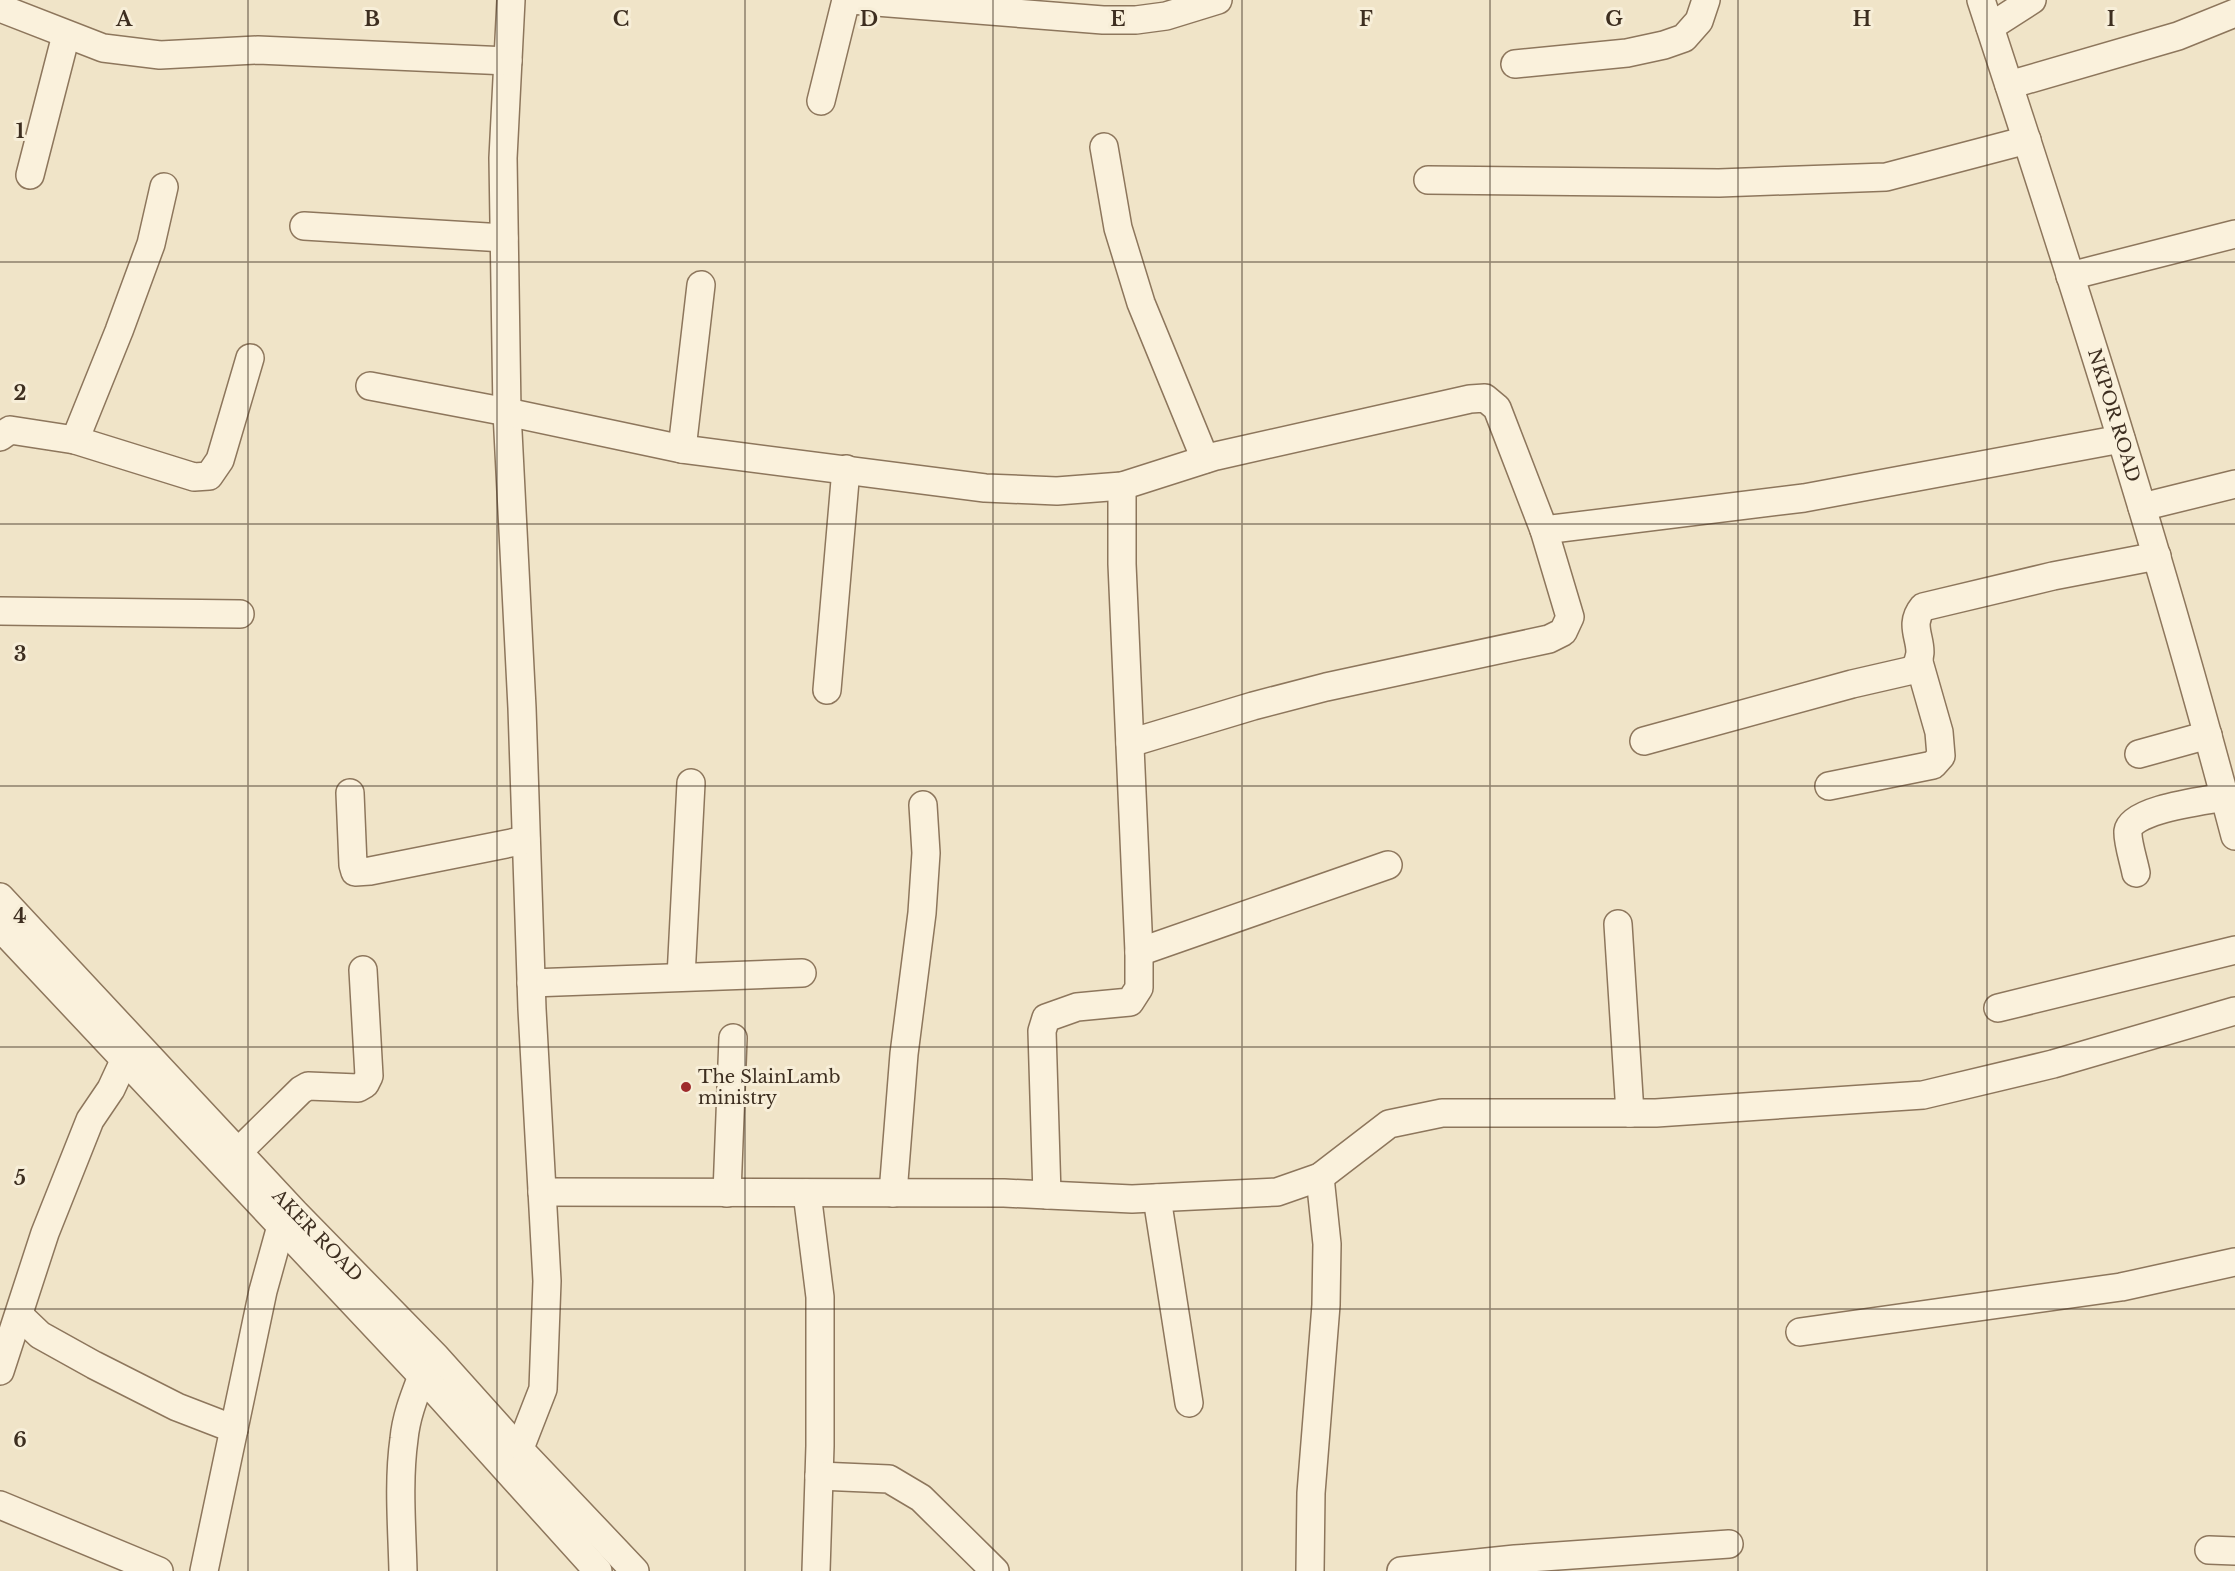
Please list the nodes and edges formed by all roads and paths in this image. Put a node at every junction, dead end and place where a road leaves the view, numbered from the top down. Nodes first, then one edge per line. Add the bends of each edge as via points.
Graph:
1 (512, 0) edge
2 (846, 0) edge
3 (851, 0) edge
4 (1218, 0) edge
5 (1706, 0) edge
6 (1981, 0) edge
7 (2032, 0) edge
8 (0, 8) edge
9 (2235, 13) edge
10 (1990, 27) junction
11 (66, 35) junction
12 (508, 61) junction
13 (1515, 64) dead end
14 (2009, 85) junction
15 (821, 101) dead end
16 (2027, 140) junction
17 (1104, 147) dead end
18 (30, 175) dead end
19 (1428, 180) dead end
20 (164, 186) dead end
21 (304, 226) dead end
22 (2235, 234) edge
23 (504, 238) junction
24 (2070, 276) junction
25 (701, 285) dead end
26 (250, 358) dead end
27 (370, 387) dead end
28 (507, 412) junction
29 (0, 436) edge
30 (2121, 439) junction
31 (75, 440) junction
32 (682, 449) junction
33 (1205, 459) junction
34 (846, 469) junction
35 (2235, 484) edge
36 (1122, 486) junction
37 (2142, 507) junction
38 (1544, 530) junction
39 (2157, 556) junction
40 (0, 611) edge
41 (240, 614) dead end
42 (1920, 662) junction
43 (827, 690) dead end
44 (2208, 735) junction
45 (1644, 741) dead end
46 (1130, 743) junction
47 (2139, 754) dead end
48 (691, 783) dead end
49 (1830, 786) dead end
50 (350, 793) dead end
51 (2224, 796) junction
52 (923, 806) dead end
53 (2235, 836) edge
54 (526, 840) junction
55 (1388, 865) dead end
56 (2136, 873) dead end
57 (0, 897) edge
58 (1618, 924) dead end
59 (5, 942) edge
60 (2235, 950) edge
61 (1139, 952) junction
62 (363, 970) dead end
63 (802, 973) dead end
64 (681, 977) junction
65 (531, 983) junction
66 (1998, 1008) dead end
67 (2235, 1011) edge
68 (733, 1038) dead end
69 (124, 1061) junction
70 (1630, 1113) junction
71 (208, 1135) junction
72 (238, 1152) junction
73 (1320, 1177) junction
74 (542, 1192) junction
75 (727, 1193) junction
76 (807, 1193) junction
77 (893, 1193) junction
78 (1047, 1195) junction
79 (1157, 1198) junction
80 (281, 1226) junction
81 (2235, 1262) edge
82 (19, 1315) junction
83 (1800, 1332) dead end
84 (0, 1371) edge
85 (422, 1376) junction
86 (1189, 1403) dead end
87 (234, 1429) junction
88 (520, 1448) junction
89 (819, 1476) junction
90 (0, 1505) edge
91 (1729, 1544) dead end
92 (577, 1561) edge
93 (159, 1571) edge
94 (204, 1571) edge
95 (403, 1571) edge
96 (598, 1571) edge
97 (635, 1571) edge
98 (816, 1571) edge
99 (995, 1571) edge
100 (1310, 1571) edge
101 (1401, 1571) edge

1 - 12 street
2 - 15 street
3 - 4 street via 1103,20 1166,16
5 - 13 street via 1700,21 1684,38 1664,45
6 - 10 street, NKPOR ROAD
7 - 10 street
8 - 11 street
9 - 14 street via 2178,36
10 - 14 street, NKPOR ROAD
11 - 12 street via 103,48 160,55 258,50
11 - 18 street
12 - 23 street
14 - 16 street, NKPOR ROAD
16 - 19 street via 1886,177 1719,183
16 - 24 street, NKPOR ROAD
17 - 33 street via 1118,228 1141,303
20 - 31 street via 151,244
21 - 23 street
22 - 24 street
23 - 28 street
24 - 30 street, NKPOR ROAD
25 - 32 street
26 - 31 street via 220,460 209,476 194,477
27 - 28 street
28 - 32 street
28 - 54 street
29 - 31 street via 10,430
30 - 37 street, NKPOR ROAD
30 - 38 street via 1804,498
32 - 34 street
33 - 36 street
33 - 38 street via 1485,398 1497,408
34 - 36 street via 985,488 1057,491
34 - 43 street
35 - 37 street
36 - 46 street
37 - 39 street, NKPOR ROAD
38 - 46 street via 1570,617 1563,632 1549,639 1326,687
39 - 42 street via 1923,607 1915,622
39 - 44 street, NKPOR ROAD
40 - 41 street
42 - 45 street via 1913,670
42 - 49 street via 1939,732 1941,756 1933,765
44 - 47 street
44 - 51 street, NKPOR ROAD
46 - 61 street
48 - 64 street
50 - 54 street via 355,872
51 - 53 street, NKPOR ROAD
51 - 56 street via 2145,814 2132,821 2128,832
52 - 77 street via 926,853 922,913 904,1054
54 - 65 street
55 - 61 street
57 - 71 street, AKER ROAD
58 - 70 street
59 - 69 street, AKER ROAD
60 - 66 street
61 - 78 street via 1139,988 1130,1002 1077,1007 1046,1018 1042,1031
62 - 72 street via 369,1076 365,1084 358,1088 308,1086
63 - 64 street
64 - 65 street
65 - 74 street
67 - 70 street via 2053,1064 1923,1095
68 - 75 street
69 - 71 street, AKER ROAD
69 - 82 street via 90,1120 45,1233
70 - 73 street via 1442,1113 1389,1124
71 - 72 street, AKER ROAD
71 - 80 street, AKER ROAD
72 - 88 street, AKER ROAD
73 - 79 street via 1277,1192
73 - 100 street via 1327,1244 1326,1305 1311,1493
74 - 75 street
74 - 88 street via 547,1281 543,1389
75 - 76 street
76 - 77 street
76 - 89 street via 819,1297
77 - 78 street
78 - 79 street
79 - 86 street
80 - 85 street, AKER ROAD
80 - 87 street
81 - 83 street via 2121,1287
82 - 84 street
82 - 87 street via 40,1335 94,1365 177,1407
85 - 92 street, AKER ROAD
85 - 95 street via 404,1439
87 - 94 street
88 - 97 street, AKER ROAD
89 - 98 street
89 - 99 street via 889,1479 921,1498
90 - 93 street
91 - 101 street
92 - 96 street, AKER ROAD

